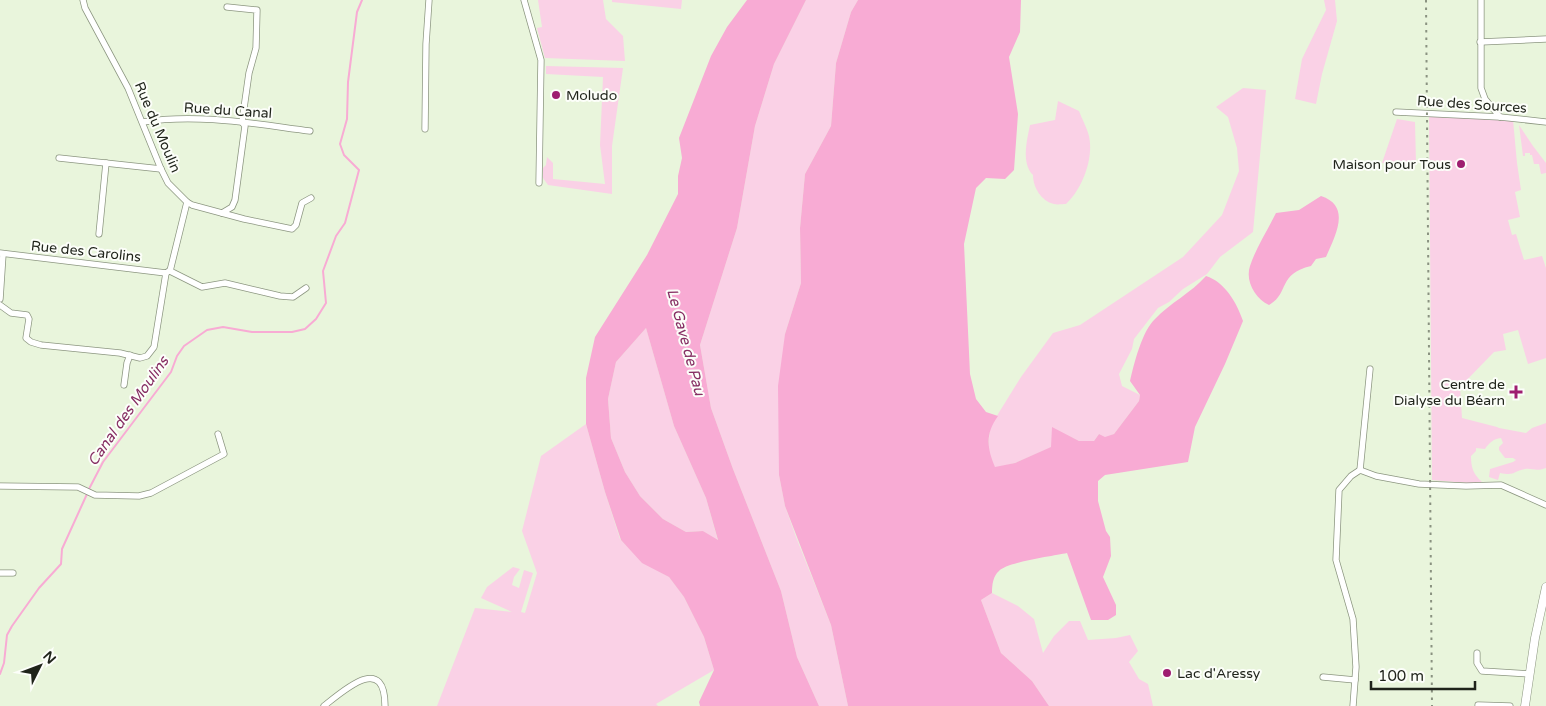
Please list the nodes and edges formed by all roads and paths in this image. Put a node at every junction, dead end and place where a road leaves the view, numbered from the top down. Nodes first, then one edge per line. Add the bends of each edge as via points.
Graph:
1 (83, 0) edge
2 (429, 0) edge
3 (524, 0) edge
4 (1481, 0) edge
5 (228, 7) dead end
6 (1546, 38) edge
7 (1480, 42) junction
8 (1396, 112) dead end
9 (1500, 117) junction
10 (143, 122) junction
11 (242, 122) junction
12 (1546, 122) edge
13 (425, 129) dead end
14 (310, 131) dead end
15 (59, 158) dead end
16 (106, 163) junction
17 (161, 169) junction
18 (539, 183) dead end
19 (311, 198) dead end
20 (187, 202) junction
21 (233, 204) junction
22 (222, 213) junction
23 (241, 218) junction
24 (100, 234) dead end
25 (2, 254) edge
26 (168, 272) junction
27 (306, 288) dead end
28 (0, 299) edge
29 (0, 305) edge
30 (130, 355) junction
31 (1370, 368) dead end
32 (124, 385) dead end
33 (218, 434) dead end
34 (1360, 470) junction
35 (0, 486) edge
36 (1546, 505) edge
37 (0, 573) edge
38 (13, 573) dead end
39 (1546, 587) edge
40 (1477, 653) dead end
41 (1530, 674) junction
42 (1323, 677) dead end
43 (1356, 680) junction
44 (1478, 705) edge
45 (324, 706) edge
46 (385, 706) edge
47 (1353, 706) edge
48 (1510, 706) edge
49 (1526, 706) edge

1 - 10 street, Rue du Moulin
2 - 13 street
3 - 18 street via 541,60
4 - 7 street
5 - 11 street via 257,10 256,48
6 - 7 street
7 - 9 street via 1481,88 1485,99
8 - 9 street, Rue des Sources
9 - 12 street, Rue des Sources
10 - 11 street, Rue du Canal via 164,119
10 - 17 street, Rue du Moulin
11 - 14 street, Rue du Canal
11 - 21 street via 245,126
15 - 16 street
16 - 17 street
16 - 24 street
17 - 20 street, Rue du Moulin via 168,183
19 - 23 street via 302,203 292,229
20 - 22 street
20 - 26 street
21 - 22 street
21 - 23 street
22 - 23 street
25 - 26 street, Rue des Carolins
25 - 28 street, Rue des Carolins
26 - 27 street via 202,287 225,283 293,297
26 - 30 street via 154,347 147,356
29 - 30 street via 11,313 28,315 26,338 32,342
30 - 32 street
31 - 34 street
33 - 35 street via 224,454 151,493 139,496 95,495 78,487
34 - 36 street via 1419,484 1501,485
34 - 43 street via 1350,476 1339,490 1336,560 1354,618
37 - 38 street
39 - 41 main road
40 - 41 street via 1477,663 1482,671
41 - 49 main road
42 - 43 street
43 - 47 street
44 - 48 street
45 - 46 street via 352,684 372,678 378,681 384,692

